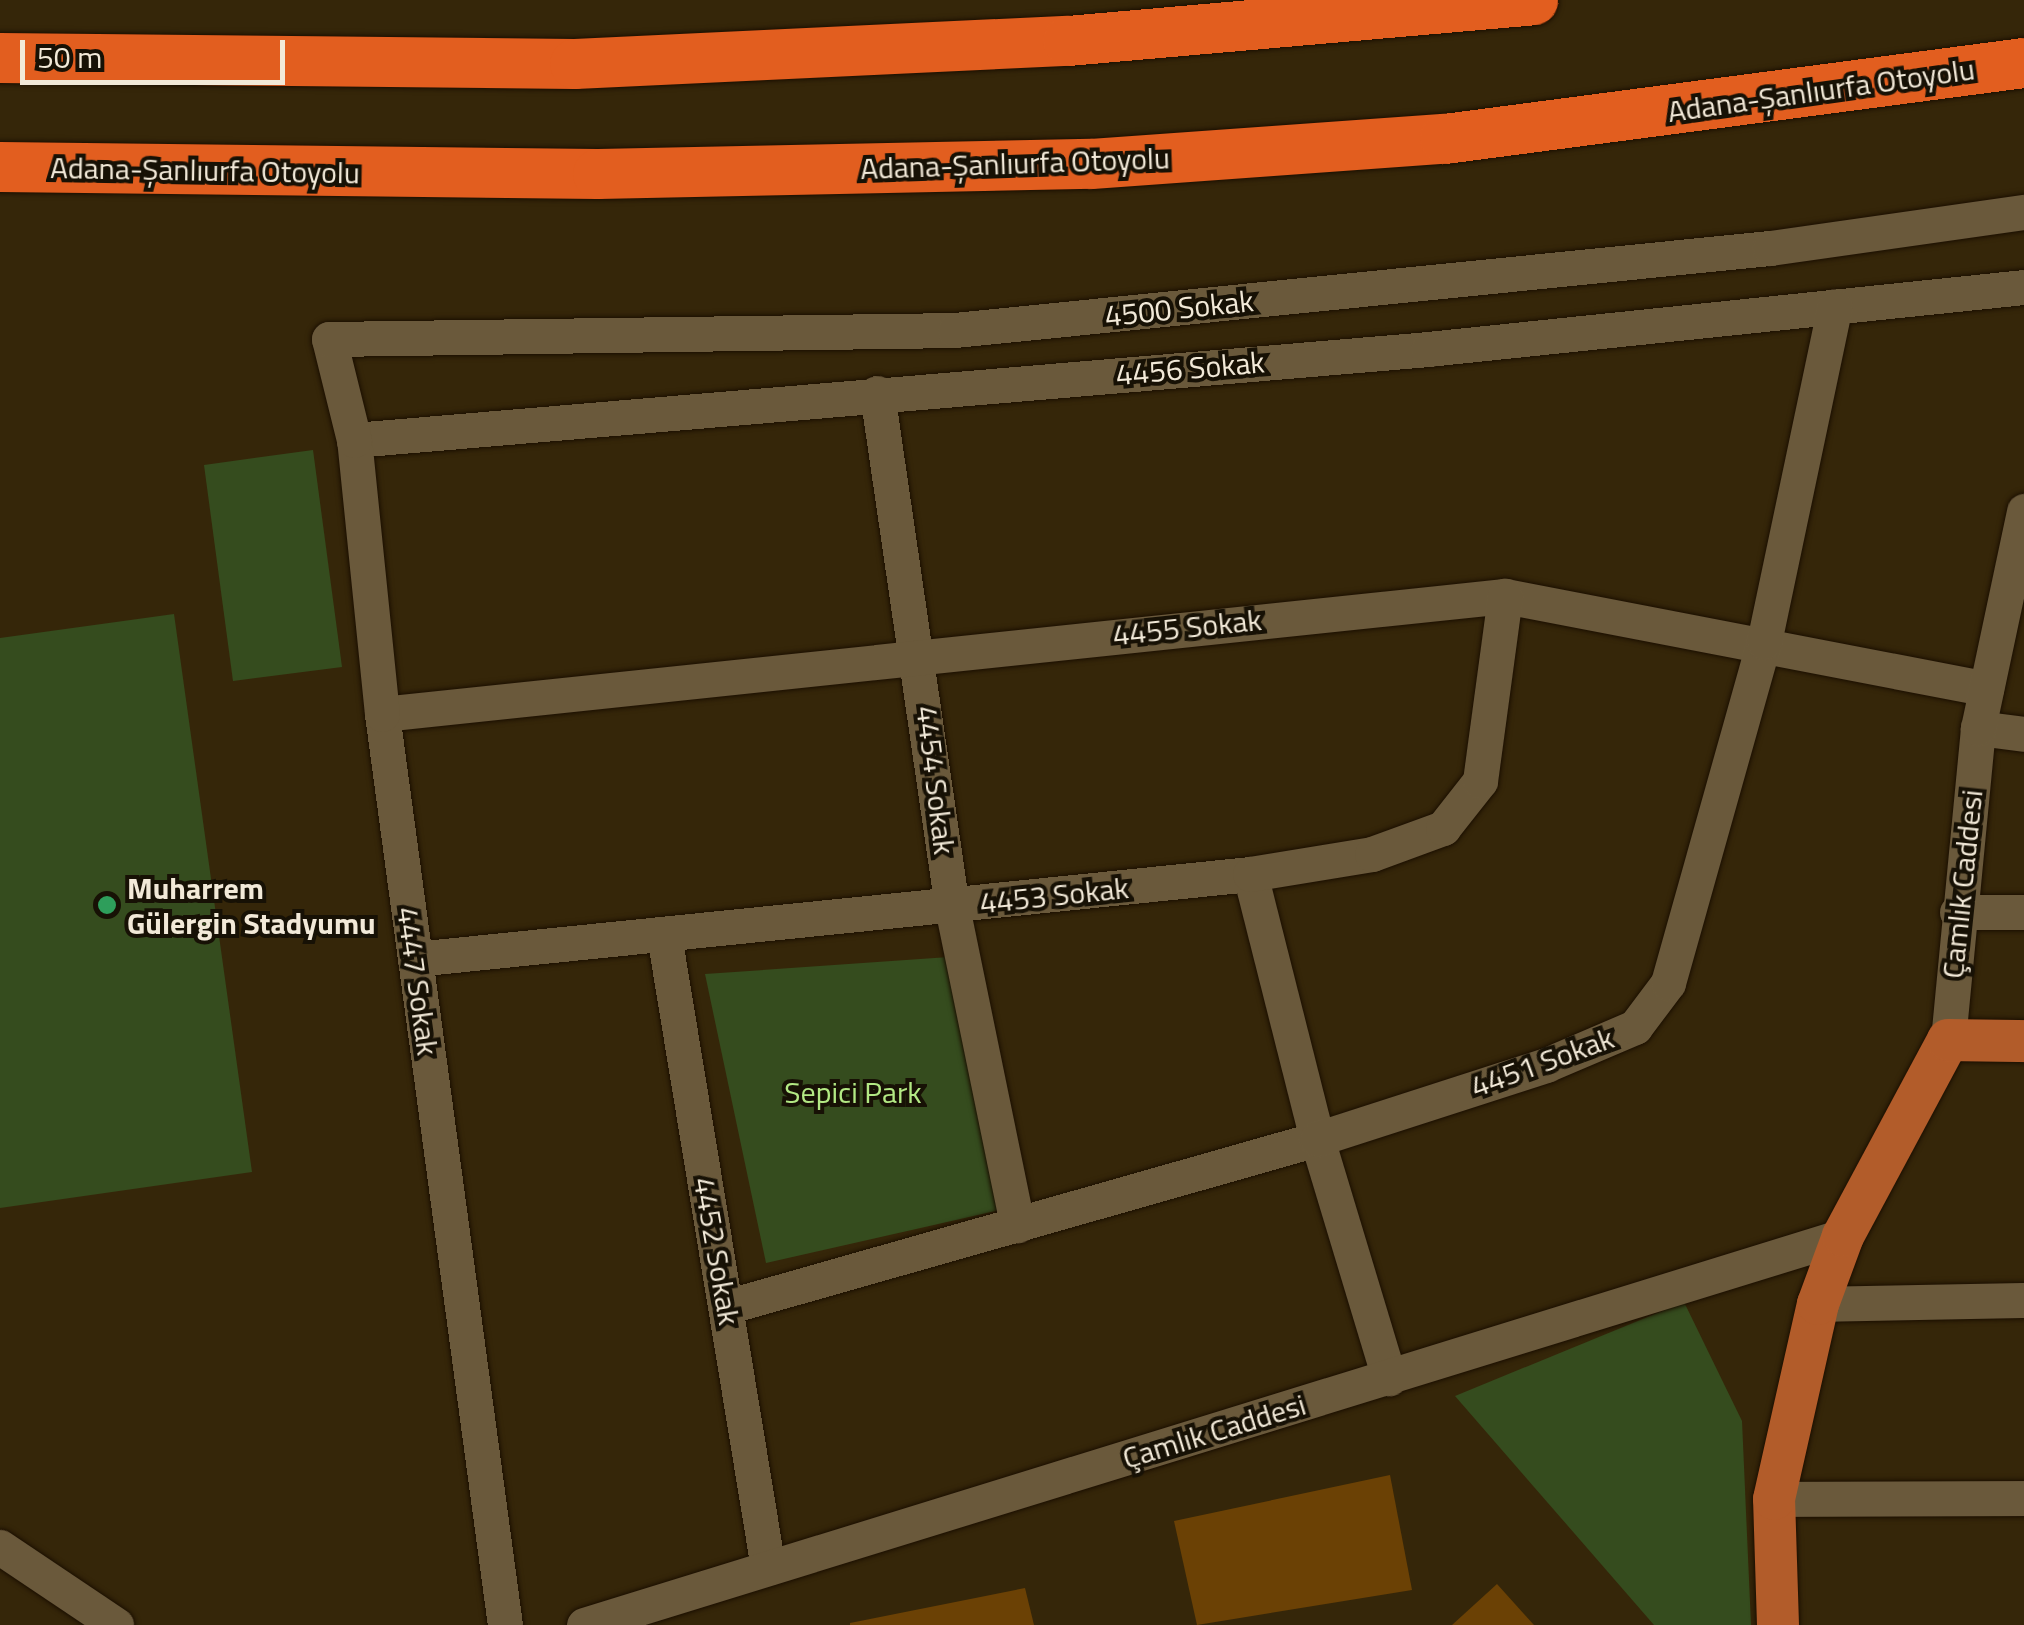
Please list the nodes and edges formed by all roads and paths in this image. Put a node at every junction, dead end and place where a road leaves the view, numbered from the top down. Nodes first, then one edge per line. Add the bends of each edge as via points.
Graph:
1 (1533, 0) edge
2 (0, 58) edge
3 (2024, 62) edge
4 (0, 167) edge
5 (2024, 212) edge
6 (2024, 287) edge
7 (1835, 306) junction
8 (329, 338) joint
9 (877, 393) junction
10 (354, 440) junction
11 (2024, 511) edge
12 (1505, 596) junction
13 (1764, 642) junction
14 (919, 654) junction
15 (1986, 689) junction
16 (382, 714) junction
17 (1978, 728) junction
18 (2024, 734) edge
19 (1250, 874) junction
20 (952, 906) junction
21 (1957, 912) junction
22 (2024, 912) edge
23 (664, 936) junction
24 (415, 959) junction
25 (1948, 1040) junction
26 (2024, 1042) edge
27 (1318, 1139) junction
28 (1017, 1225) junction
29 (1843, 1236) junction
30 (2024, 1300) edge
31 (1818, 1304) junction
32 (726, 1307) junction
33 (1388, 1378) junction
34 (2024, 1498) edge
35 (1774, 1499) junction
36 (0, 1547) edge
37 (768, 1568) junction
38 (116, 1625) edge
39 (505, 1625) edge
40 (584, 1625) edge
41 (1778, 1625) edge

1 - 2 highway via 1068,40 595,64
3 - 4 highway, Adana-Şanlıurfa Otoyolu via 1446,139 1092,164 598,174
5 - 8 street, 4500 Sokak via 1770,248 955,330
6 - 7 street, 4456 Sokak
7 - 9 street, 4456 Sokak via 1428,349
7 - 13 street, 4451 Sokak
8 - 10 street, 4447 Sokak
9 - 10 street, 4456 Sokak
9 - 14 street, 4454 Sokak
10 - 16 street, 4447 Sokak
11 - 15 street, Çamlık Caddesi
12 - 13 street, 4455 Sokak
12 - 14 street, 4455 Sokak
12 - 19 street, 4453 Sokak via 1480,781 1443,828 1372,854
13 - 15 street, 4455 Sokak
13 - 27 street, 4451 Sokak via 1668,983 1635,1027 1546,1065
14 - 16 street, 4455 Sokak
14 - 20 street, 4454 Sokak
15 - 17 street, Çamlık Caddesi
16 - 24 street, 4447 Sokak
17 - 18 street
17 - 21 street, Çamlık Caddesi
19 - 20 street, 4453 Sokak
19 - 27 street
20 - 23 street, 4453 Sokak
20 - 28 street, 4454 Sokak
21 - 22 street
21 - 25 street, Çamlık Caddesi
23 - 24 street, 4453 Sokak
23 - 32 street, 4452 Sokak
24 - 39 street, 4447 Sokak
25 - 26 main road
25 - 29 main road, Çamlık Caddesi
27 - 28 street, 4451 Sokak
27 - 33 street
28 - 32 street, 4451 Sokak
29 - 31 main road, Çamlık Caddesi
29 - 33 street, Çamlık Caddesi
30 - 31 street
31 - 35 main road, Çamlık Caddesi
32 - 37 street, 4452 Sokak
33 - 37 street, Çamlık Caddesi
34 - 35 street
35 - 41 main road, Çamlık Caddesi
36 - 38 street
37 - 40 street, Çamlık Caddesi

